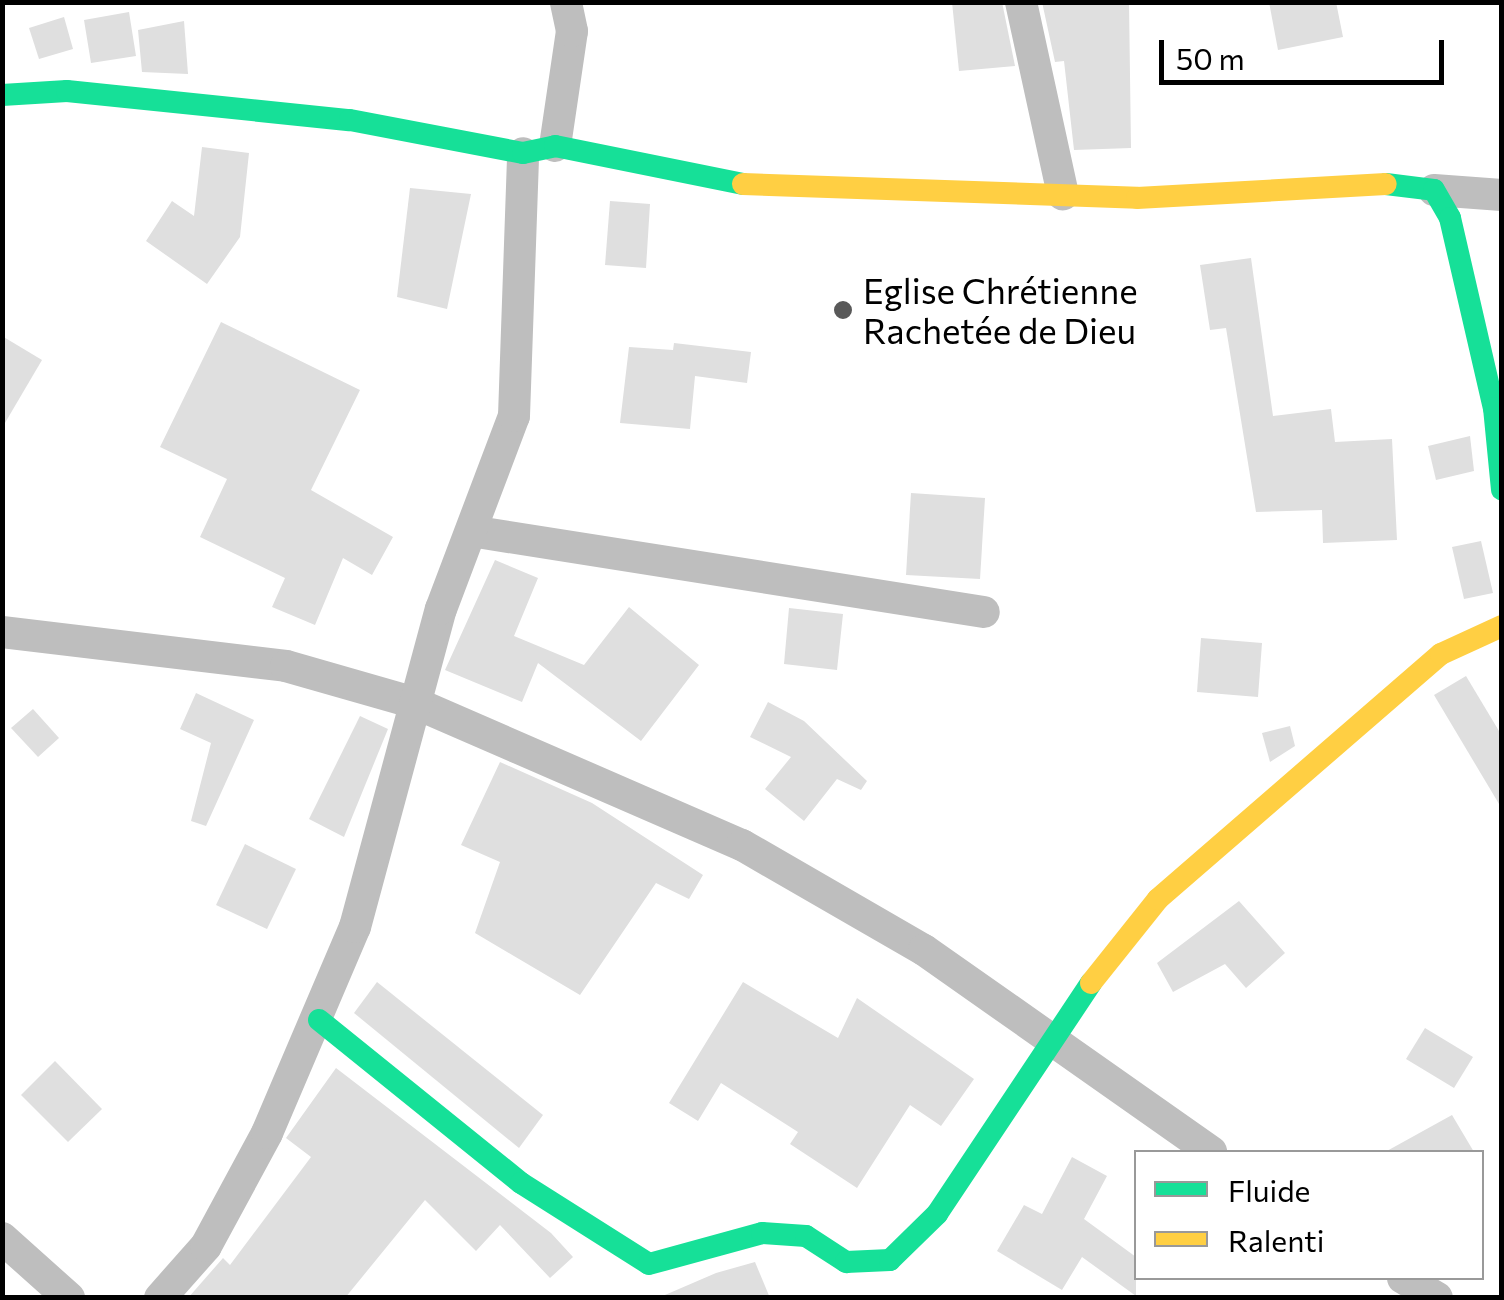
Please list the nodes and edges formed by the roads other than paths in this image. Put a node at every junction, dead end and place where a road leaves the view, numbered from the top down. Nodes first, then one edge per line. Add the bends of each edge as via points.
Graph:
1 (566, 2) edge
2 (1022, 2) edge
3 (2, 94) edge
4 (539, 149) junction
5 (1434, 190) junction
6 (1063, 194) junction
7 (1502, 195) edge
8 (1502, 490) edge
9 (477, 532) junction
10 (984, 612) dead end
11 (1502, 626) edge
12 (2, 632) edge
13 (415, 704) junction
14 (319, 1020) junction
15 (1056, 1046) junction
16 (1207, 1150) edge
17 (2, 1238) edge
18 (1406, 1280) edge
19 (69, 1298) edge
20 (160, 1298) edge
21 (1437, 1298) edge

1 - 4 street via 572,31
2 - 6 street
3 - 4 street via 86,93 350,120
4 - 6 street via 752,186
4 - 9 street via 514,416
5 - 6 street via 1315,183 1137,198
5 - 7 street
5 - 8 street via 1450,218 1494,408
9 - 10 street
9 - 13 street via 441,609
11 - 15 street via 1441,654 1158,899 1104,960
12 - 13 street via 286,666
13 - 14 street via 355,927
13 - 15 street via 742,845 924,950
14 - 15 street via 520,1183 649,1264 762,1233 806,1236 846,1262 890,1260 937,1214
14 - 20 street via 206,1246
15 - 16 street
17 - 19 street
18 - 21 street

